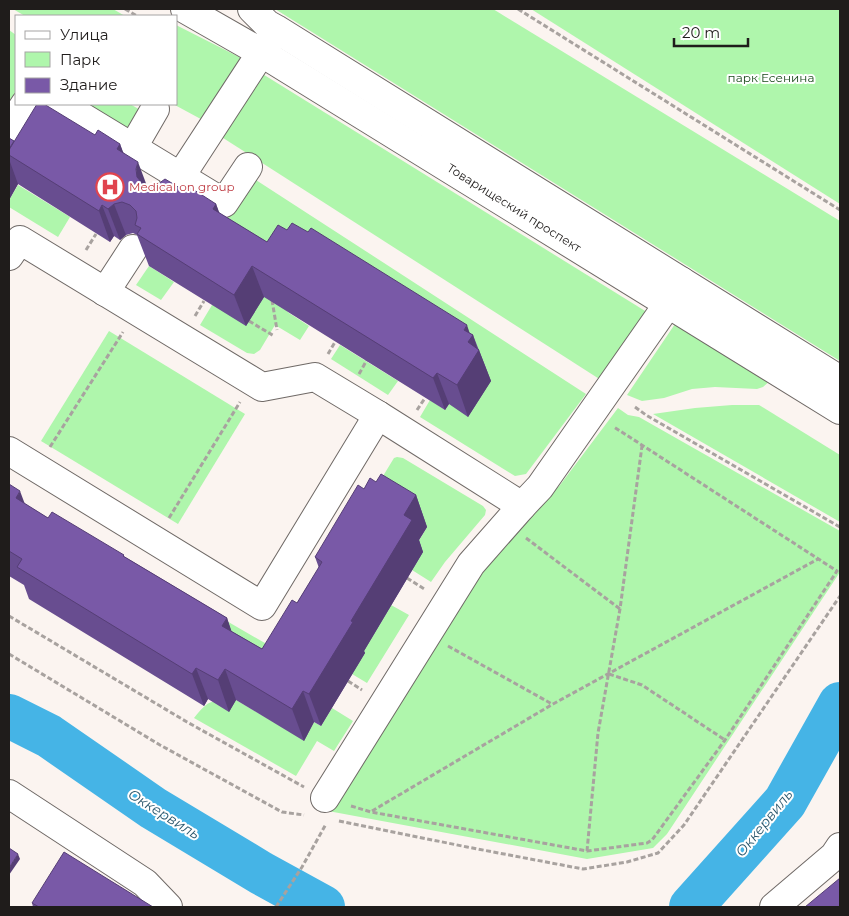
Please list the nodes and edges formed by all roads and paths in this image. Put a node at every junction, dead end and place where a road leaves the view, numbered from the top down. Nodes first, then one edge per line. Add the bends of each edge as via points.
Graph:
1 (185, 9) edge
2 (252, 9) edge
3 (518, 9) edge
4 (276, 30) junction
5 (262, 53) junction
6 (25, 105) edge
7 (63, 105) edge
8 (156, 109) dead end
9 (9, 128) edge
10 (133, 147) junction
11 (248, 167) dead end
12 (180, 176) junction
13 (163, 202) edge
14 (840, 210) edge
15 (96, 234) edge
16 (87, 249) dead end
17 (133, 249) edge
18 (9, 256) edge
19 (105, 292) junction
20 (675, 292) junction
21 (272, 294) edge
22 (204, 301) edge
23 (137, 311) junction
24 (196, 316) dead end
25 (249, 321) dead end
26 (277, 330) dead end
27 (274, 336) dead end
28 (335, 342) edge
29 (327, 354) edge
30 (370, 356) edge
31 (355, 380) dead end
32 (840, 380) edge
33 (253, 382) junction
34 (425, 398) edge
35 (635, 407) dead end
36 (840, 410) edge
37 (417, 411) edge
38 (592, 413) junction
39 (378, 415) junction
40 (642, 446) junction
41 (9, 451) edge
42 (36, 468) junction
43 (522, 506) junction
44 (840, 527) edge
45 (520, 533) dead end
46 (155, 541) junction
47 (818, 559) junction
48 (407, 578) dead end
49 (422, 587) dead end
50 (840, 596) edge
51 (620, 609) junction
52 (9, 616) edge
53 (427, 634) junction
54 (9, 654) edge
55 (608, 674) junction
56 (348, 681) dead end
57 (361, 689) dead end
58 (553, 704) junction
59 (725, 740) junction
60 (9, 794) edge
61 (371, 812) junction
62 (326, 813) junction
63 (840, 847) edge
64 (586, 851) junction
65 (168, 907) edge
66 (276, 907) edge
67 (774, 907) edge

1 - 5 street, Товарищеский проспект
2 - 4 street, Товарищеский проспект
3 - 14 path
4 - 5 street
4 - 20 street, Товарищеский проспект
5 - 12 street
5 - 20 street, Товарищеский проспект
6 - 9 street
7 - 10 street
8 - 10 street
10 - 12 street
11 - 12 street via 224,203
12 - 13 street
15 - 16 path
17 - 19 street
18 - 19 street via 20,240
19 - 23 street
20 - 32 street, Товарищеский проспект
20 - 36 street, Товарищеский проспект
20 - 38 street
21 - 26 path
22 - 24 path
23 - 33 street
23 - 42 path
25 - 27 path
28 - 29 path
30 - 31 path
33 - 39 street via 262,388 315,377
33 - 46 path
34 - 37 path
35 - 44 path
38 - 40 path
38 - 43 street via 540,487
39 - 43 street
39 - 46 street via 262,606
40 - 47 path
40 - 51 path
41 - 42 street
42 - 46 street
43 - 53 street via 471,564
45 - 51 path
47 - 55 path
47 - 59 path via 837,571
48 - 49 path
50 - 62 path via 684,825 658,854 583,869 467,847
51 - 55 path
52 - 62 path via 187,722
53 - 58 path
53 - 62 street
54 - 62 path via 160,745 282,812
55 - 58 path
55 - 59 path via 642,685
55 - 64 path via 598,733
56 - 57 path
58 - 61 path
59 - 64 path via 652,840
60 - 65 street via 145,883
61 - 62 path
61 - 64 path
62 - 66 path via 302,867
63 - 67 street via 834,856

